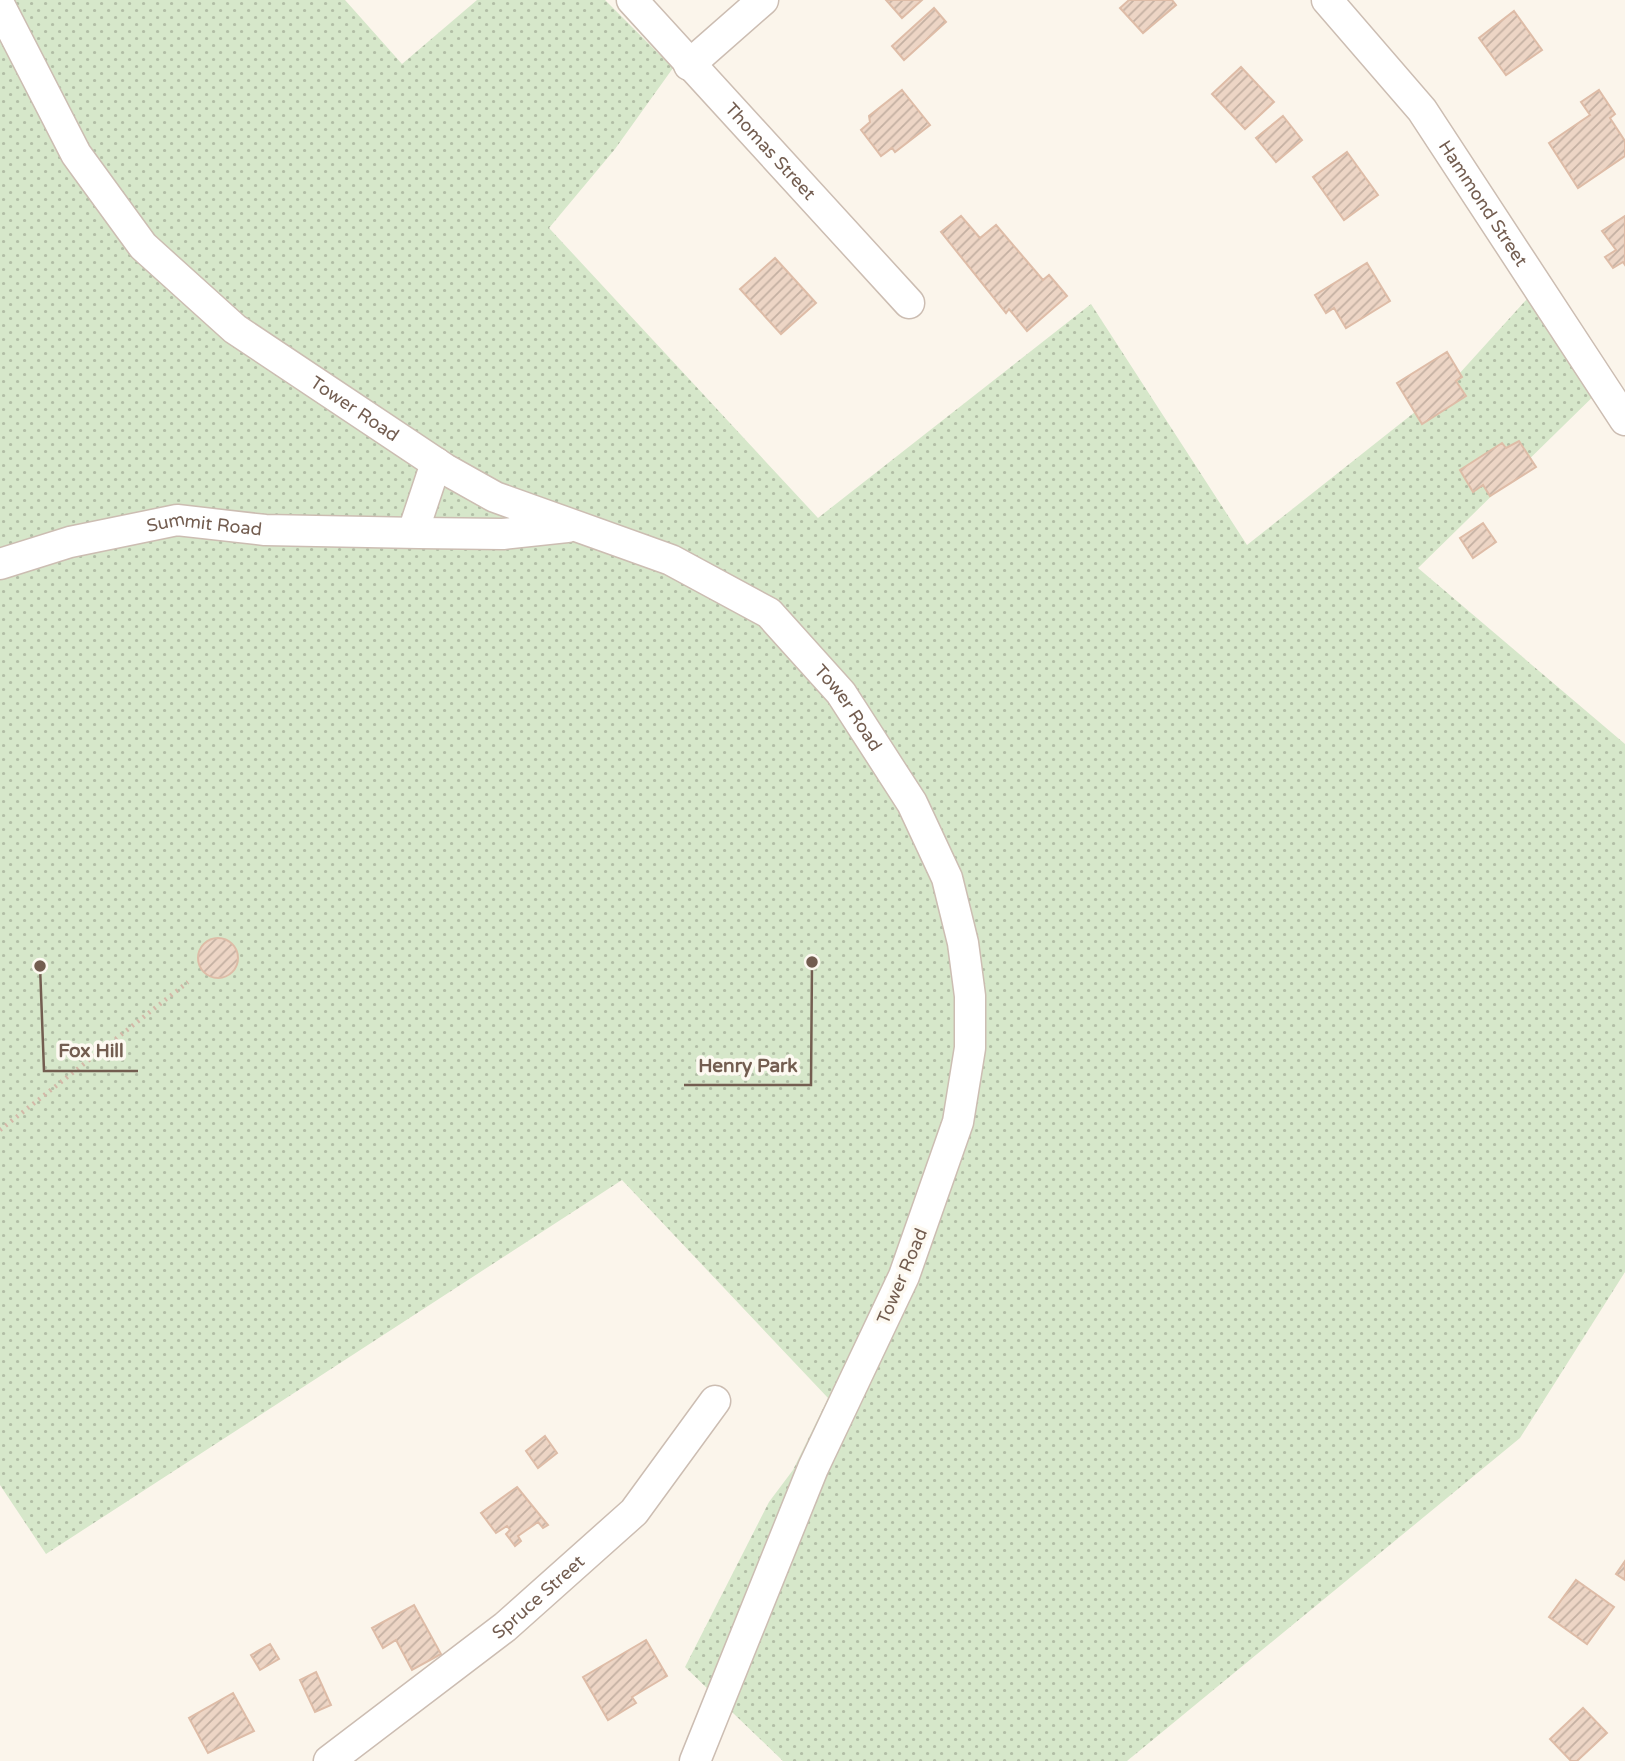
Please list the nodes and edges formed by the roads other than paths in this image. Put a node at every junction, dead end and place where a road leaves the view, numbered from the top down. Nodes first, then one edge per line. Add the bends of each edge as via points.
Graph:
1 (632, 0) edge
2 (763, 0) edge
3 (1327, 0) edge
4 (0, 6) edge
5 (689, 65) junction
6 (909, 303) dead end
7 (1625, 420) edge
8 (436, 463) junction
9 (570, 526) junction
10 (413, 533) junction
11 (0, 564) edge
12 (715, 1401) dead end
13 (329, 1761) edge
14 (695, 1761) edge

1 - 5 street, Thomas Street
2 - 5 street
3 - 7 street, Hammond Street via 1422,110
4 - 8 street, Tower Road via 76,154 143,246 235,329
5 - 6 street, Thomas Street
8 - 9 street, Tower Road via 495,497
8 - 10 street
9 - 10 street, Summit Road via 503,534
9 - 14 street, Tower Road via 671,560 769,612 841,693 912,803 947,878 968,970 970,1048 950,1150 904,1276 813,1468
10 - 11 street, Summit Road via 265,530 177,520 70,542
12 - 13 street, Spruce Street via 634,1512 505,1627

